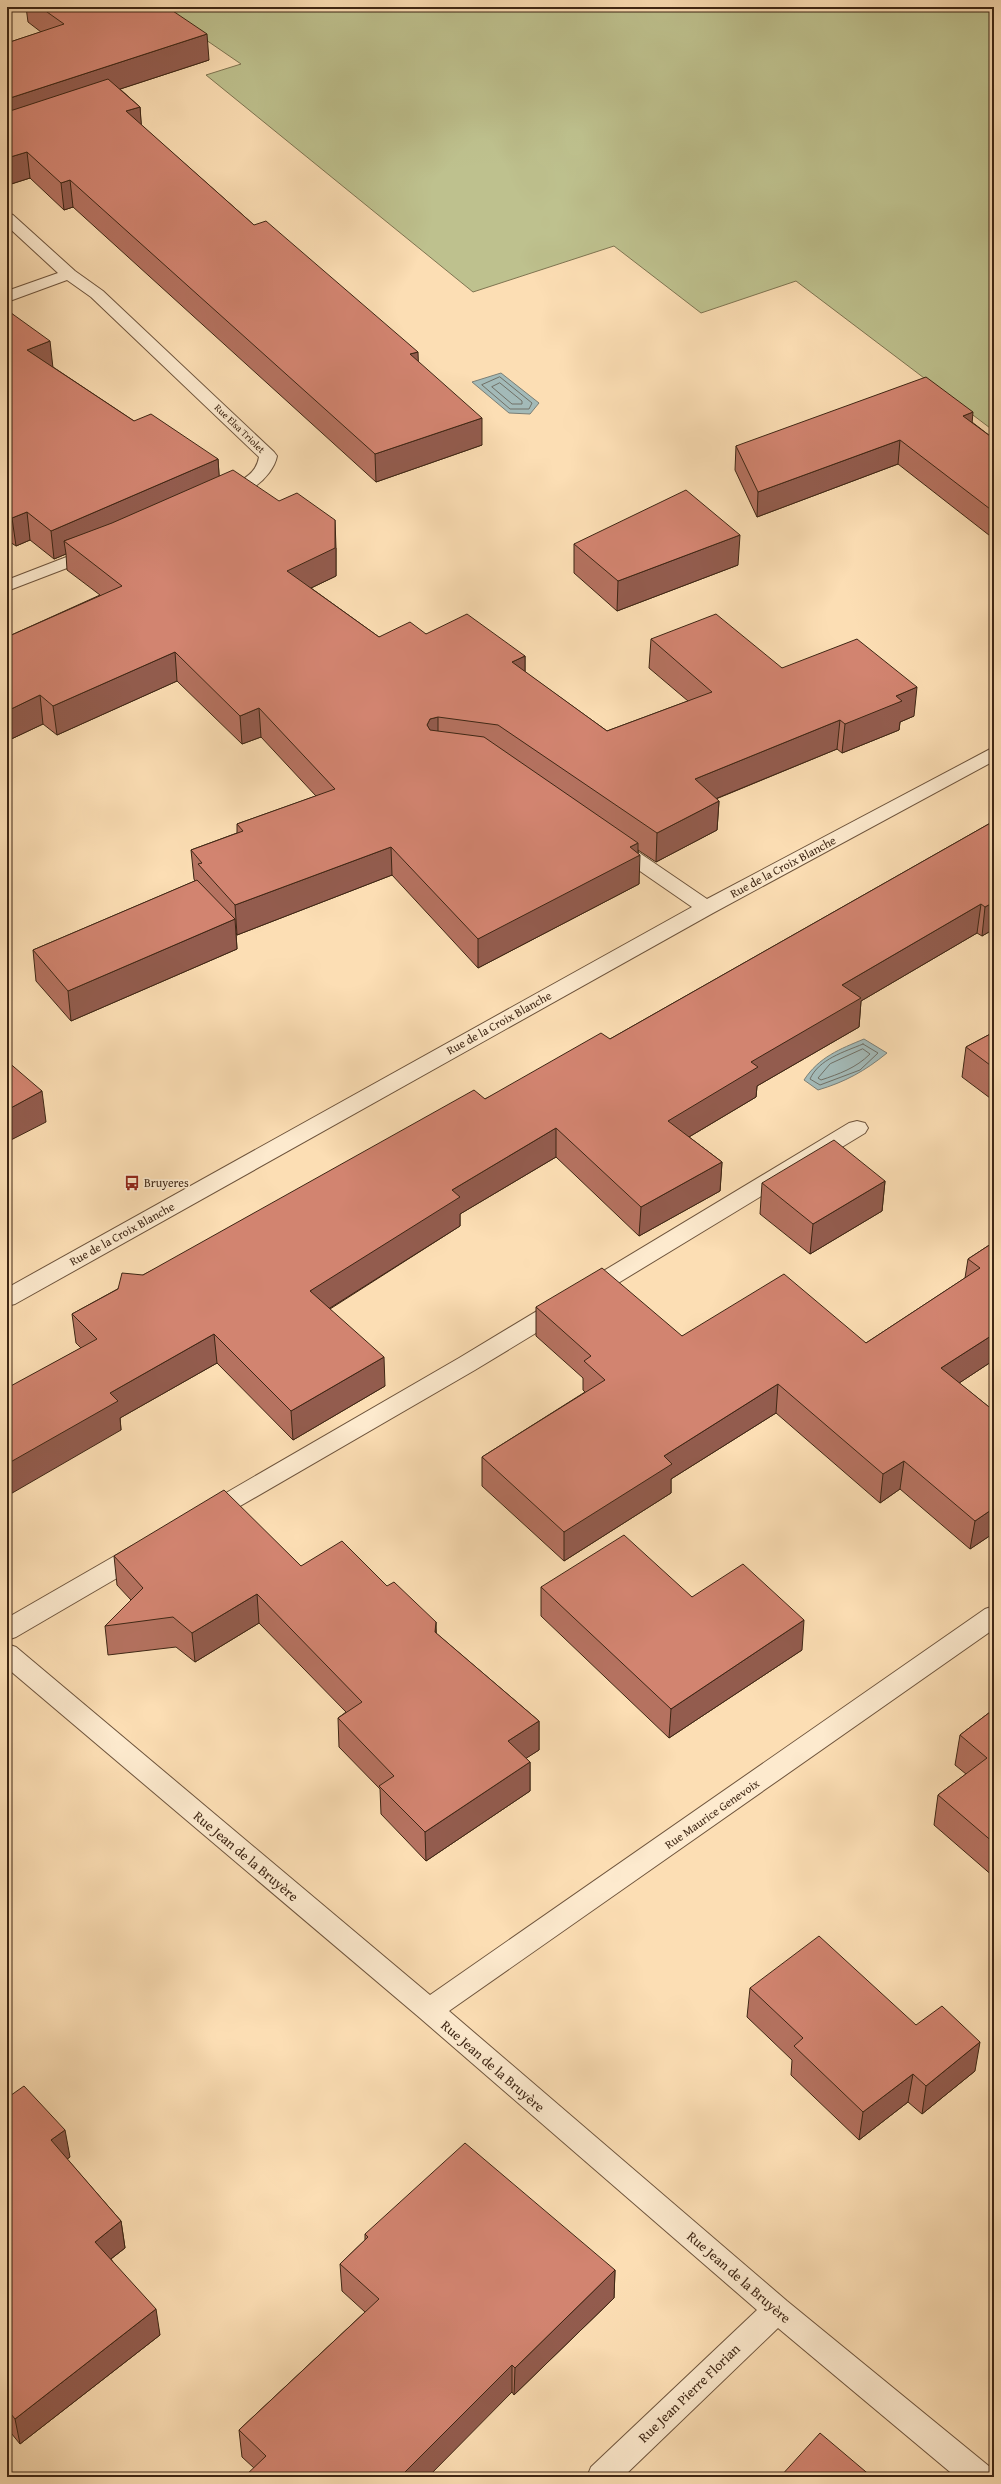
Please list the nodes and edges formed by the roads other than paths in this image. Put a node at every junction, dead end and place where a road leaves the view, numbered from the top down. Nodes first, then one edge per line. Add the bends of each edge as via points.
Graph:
1 (7, 218) edge
2 (69, 274) junction
3 (7, 297) edge
4 (208, 501) edge
5 (108, 546) edge
6 (7, 586) edge
7 (994, 752) edge
8 (601, 835) edge
9 (706, 908) junction
10 (857, 1128) dead end
11 (7, 1298) edge
12 (192, 1523) edge
13 (158, 1543) edge
14 (994, 1616) edge
15 (7, 1630) edge
16 (7, 1654) edge
17 (429, 2010) junction
18 (777, 2310) junction
19 (602, 2477) edge
20 (979, 2477) edge

1 - 2 street, Rue Elsa Triolet
2 - 3 street
2 - 4 street, Rue Elsa Triolet via 96,294 268,456 268,465 261,475
5 - 6 street
7 - 9 street, Rue de la Croix Blanche
8 - 9 street
9 - 11 street, Rue de la Croix Blanche
10 - 12 street via 466,1364
13 - 15 street
14 - 17 street, Rue Maurice Genevoix
16 - 17 street, Rue Jean de la Bruyère
17 - 18 street, Rue Jean de la Bruyère
18 - 19 street, Rue Jean Pierre Florian
18 - 20 street, Rue Jean de la Bruyère

